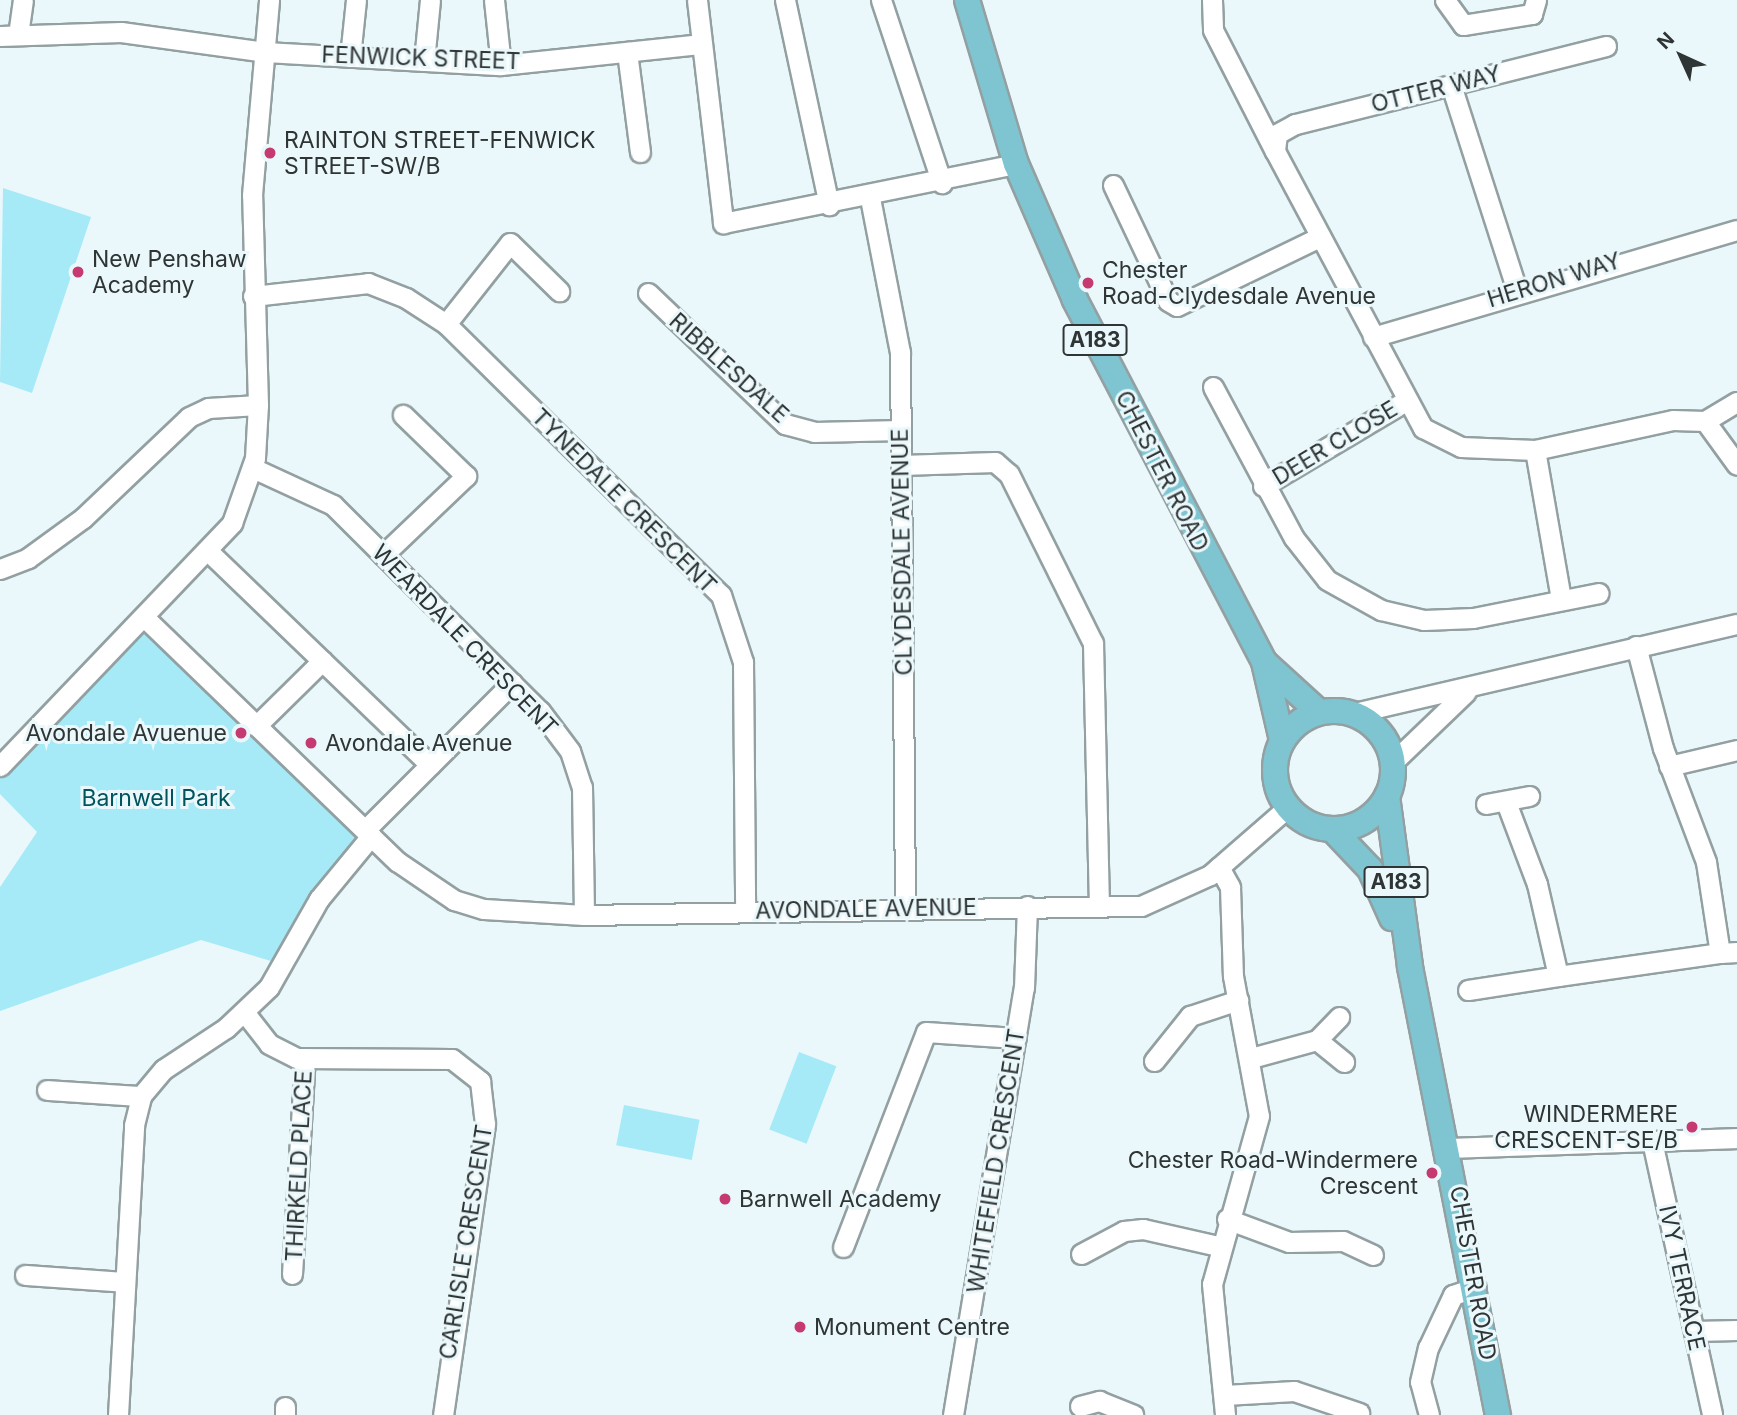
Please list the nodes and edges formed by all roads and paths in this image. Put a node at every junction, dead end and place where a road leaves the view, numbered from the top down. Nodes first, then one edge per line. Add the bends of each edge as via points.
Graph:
1 (23, 0) edge
2 (269, 0) edge
3 (356, 0) edge
4 (430, 0) edge
5 (498, 0) edge
6 (697, 0) edge
7 (785, 0) edge
8 (881, 0) edge
9 (967, 0) edge
10 (1212, 0) edge
11 (1446, 0) edge
12 (1536, 0) edge
13 (9, 36) edge
14 (702, 44) junction
15 (1606, 46) dead end
16 (265, 52) junction
17 (627, 52) junction
18 (349, 57) junction
19 (424, 61) junction
20 (501, 65) junction
21 (1451, 85) junction
22 (1274, 146) junction
23 (640, 152) dead end
24 (1016, 164) junction
25 (942, 183) junction
26 (1113, 185) dead end
27 (870, 198) junction
28 (829, 205) junction
29 (1737, 230) edge
30 (1320, 237) junction
31 (1517, 290) junction
32 (559, 291) dead end
33 (648, 293) dead end
34 (253, 296) junction
35 (446, 324) junction
36 (1373, 337) junction
37 (1213, 387) dead end
38 (1407, 400) junction
39 (1737, 402) edge
40 (258, 405) junction
41 (403, 415) dead end
42 (1705, 421) junction
43 (901, 430) junction
44 (1535, 450) junction
45 (1737, 464) edge
46 (901, 465) junction
47 (253, 468) junction
48 (1263, 486) junction
49 (209, 552) junction
50 (383, 555) junction
51 (0, 569) edge
52 (1599, 593) dead end
53 (1560, 599) junction
54 (145, 618) junction
55 (1737, 624) edge
56 (1636, 646) junction
57 (322, 661) junction
58 (1264, 662) junction
59 (512, 683) junction
60 (1475, 685) junction
61 (1319, 712) junction
62 (1354, 713) junction
63 (256, 726) junction
64 (1282, 740) junction
65 (1737, 750) edge
66 (1393, 762) junction
67 (430, 765) junction
68 (0, 766) edge
69 (1669, 766) junction
70 (1387, 796) junction
71 (1529, 796) dead end
72 (1506, 802) junction
73 (1486, 804) dead end
74 (1288, 807) junction
75 (1333, 830) junction
76 (368, 833) junction
77 (1219, 867) junction
78 (1099, 905) junction
79 (1027, 906) junction
80 (905, 908) junction
81 (745, 911) junction
82 (584, 915) junction
83 (1729, 952) edge
84 (1410, 967) junction
85 (1558, 976) junction
86 (1468, 990) dead end
87 (1238, 1000) junction
88 (245, 1013) junction
89 (1339, 1017) dead end
90 (1016, 1038) junction
91 (1317, 1040) junction
92 (305, 1058) junction
93 (1251, 1058) junction
94 (1154, 1061) dead end
95 (1344, 1062) dead end
96 (47, 1090) dead end
97 (141, 1096) junction
98 (1737, 1138) edge
99 (1652, 1141) junction
100 (1450, 1148) junction
101 (1227, 1219) junction
102 (1219, 1246) junction
103 (843, 1247) dead end
104 (1081, 1254) dead end
105 (1373, 1255) dead end
106 (292, 1274) dead end
107 (25, 1275) dead end
108 (125, 1282) junction
109 (1476, 1287) junction
110 (1737, 1330) edge
111 (1694, 1331) junction
112 (1225, 1405) edge
113 (1080, 1406) dead end
114 (1359, 1413) dead end
115 (118, 1415) edge
116 (443, 1415) edge
117 (953, 1415) edge
118 (1133, 1415) edge
119 (1429, 1415) edge
120 (1498, 1415) edge
121 (1712, 1415) edge

1 - 13 street
2 - 16 street
3 - 18 street
4 - 19 street
5 - 20 street
6 - 14 street
7 - 28 street
8 - 25 street
9 - 24 main road, CHESTER ROAD / A183
10 - 22 street via 1213,30
11 - 12 street via 1463,25 1532,13
13 - 16 street, FENWICK STREET via 121,32
14 - 17 street, FENWICK STREET
14 - 28 street via 723,223
15 - 21 street, OTTER WAY
16 - 18 street, FENWICK STREET
16 - 34 street via 252,195
17 - 20 street, FENWICK STREET
17 - 23 street
18 - 19 street, FENWICK STREET
19 - 20 street, FENWICK STREET
21 - 22 street, OTTER WAY via 1295,124
21 - 31 street
22 - 30 street
24 - 25 street
24 - 58 main road, CHESTER ROAD / A183 via 1075,300
25 - 27 street
26 - 30 street via 1168,301 1177,306
27 - 28 street
27 - 43 street, CLYDESDALE AVENUE via 900,352
29 - 31 street, HERON WAY
30 - 36 street
31 - 36 street, HERON WAY
32 - 35 street via 510,243
33 - 43 street, RIBBLESDALE via 785,424 814,432
34 - 35 street, TYNEDALE CRESCENT via 368,283
34 - 40 street
35 - 81 street, TYNEDALE CRESCENT via 720,595 743,662
36 - 38 street
37 - 48 street, DEER CLOSE
38 - 44 street via 1423,428 1461,447
38 - 48 street, DEER CLOSE
39 - 42 street
40 - 47 street
40 - 51 street via 208,408 189,417 65,534
41 - 50 street via 466,476
42 - 44 street via 1673,420
42 - 45 street
43 - 46 street, CLYDESDALE AVENUE
44 - 53 street
46 - 78 street via 995,462 1009,474 1093,643
46 - 80 street, CLYDESDALE AVENUE
47 - 49 street via 232,523
47 - 50 street, WEARDALE CRESCENT via 333,505
48 - 53 street, DEER CLOSE via 1327,580 1381,610 1424,620 1473,618
49 - 54 street
49 - 57 street
50 - 59 street, WEARDALE CRESCENT
52 - 53 street, DEER CLOSE
54 - 63 street, AVONDALE AVENUE
54 - 68 street
55 - 56 street
56 - 60 street
56 - 69 street
57 - 63 street
57 - 67 street
58 - 61 main road, A183
58 - 64 main road, A183
59 - 67 street
59 - 82 street, WEARDALE CRESCENT via 570,751 582,787
60 - 62 street
60 - 66 street
61 - 62 main road
61 - 64 main road
62 - 66 main road via 1379,731
63 - 76 street, AVONDALE AVENUE
64 - 74 main road via 1275,782
65 - 69 street
66 - 70 main road
67 - 76 street
69 - 83 street via 1706,862
70 - 75 main road via 1364,821
70 - 84 main road, CHESTER ROAD / A183
71 - 72 street
72 - 73 street
72 - 85 street via 1537,884
74 - 75 main road via 1302,821
74 - 77 street, AVONDALE AVENUE
75 - 84 main road, CHESTER ROAD / A183 via 1370,869
76 - 82 street, AVONDALE AVENUE via 454,900 526,914
76 - 88 street via 319,900 269,986
77 - 78 street, AVONDALE AVENUE via 1178,895 1141,906
77 - 87 street via 1230,887
78 - 79 street, AVONDALE AVENUE
79 - 80 street, AVONDALE AVENUE
79 - 90 street, WHITEFIELD CRESCENT via 1029,945
80 - 81 street, AVONDALE AVENUE
81 - 82 street, AVONDALE AVENUE
83 - 85 street
84 - 100 main road, CHESTER ROAD / A183
85 - 86 street
87 - 93 street
87 - 94 street via 1190,1016
88 - 92 street, CARLISLE CRESCENT via 269,1044
88 - 97 street via 164,1069
89 - 91 street
90 - 103 street via 926,1032
90 - 117 street, WHITEFIELD CRESCENT
91 - 93 street
91 - 95 street
92 - 106 street, THIRKELD PLACE
92 - 116 street, CARLISLE CRESCENT via 452,1059 480,1082 485,1124
93 - 101 street via 1259,1116
96 - 97 street
97 - 108 street
98 - 99 street
99 - 100 street
99 - 111 street, IVY TERRACE
100 - 109 main road, CHESTER ROAD / A183
101 - 102 street
101 - 105 street via 1289,1242 1343,1241
102 - 104 street via 1143,1229 1124,1231
102 - 112 street via 1212,1284
107 - 108 street
108 - 115 street
109 - 119 street via 1453,1295 1428,1348 1420,1382
109 - 120 main road, CHESTER ROAD / A183
110 - 111 street
111 - 121 street, IVY TERRACE
112 - 114 street via 1294,1391
113 - 118 street via 1099,1401

